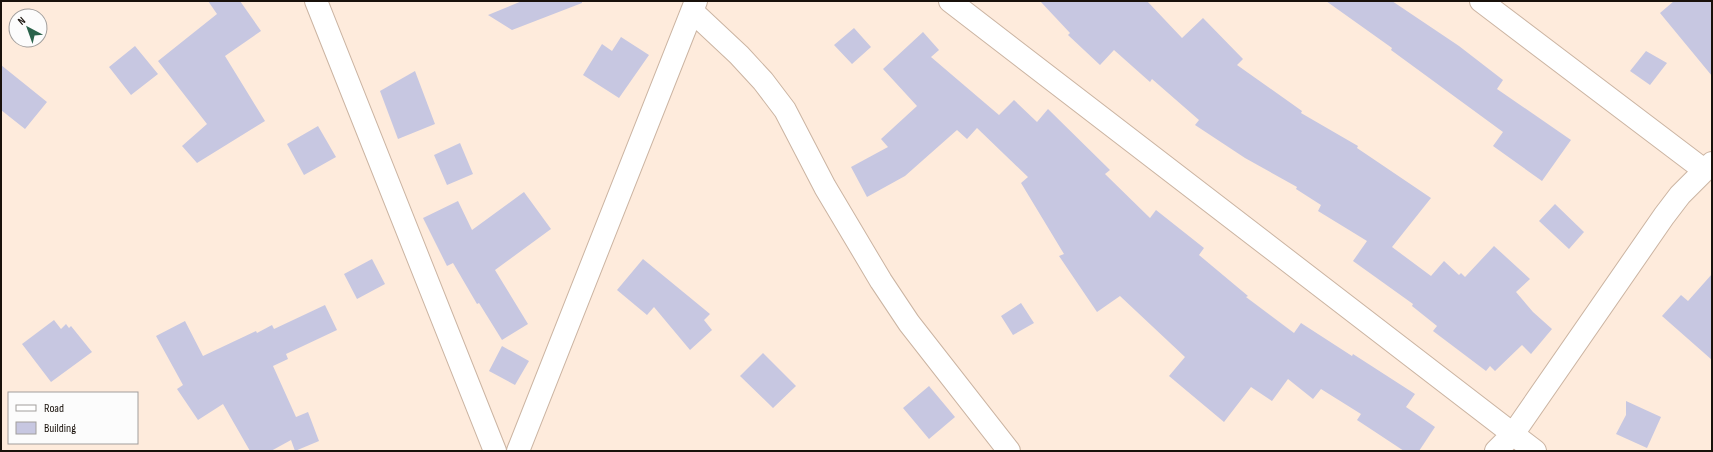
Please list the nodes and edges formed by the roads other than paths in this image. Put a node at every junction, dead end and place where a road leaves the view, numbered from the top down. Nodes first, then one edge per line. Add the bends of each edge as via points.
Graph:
1 (316, 1) edge
2 (950, 1) edge
3 (1481, 1) edge
4 (694, 6) edge
5 (1708, 167) edge
6 (1513, 434) junction
7 (495, 451) edge
8 (518, 451) edge
9 (1009, 451) edge
10 (1496, 451) edge
11 (1535, 451) edge

1 - 7 street
2 - 6 street
3 - 5 street
4 - 8 street
4 - 9 street via 763,81 785,110 825,187 881,281 909,323
5 - 6 street via 1680,195 1664,216
6 - 10 street
6 - 11 street

